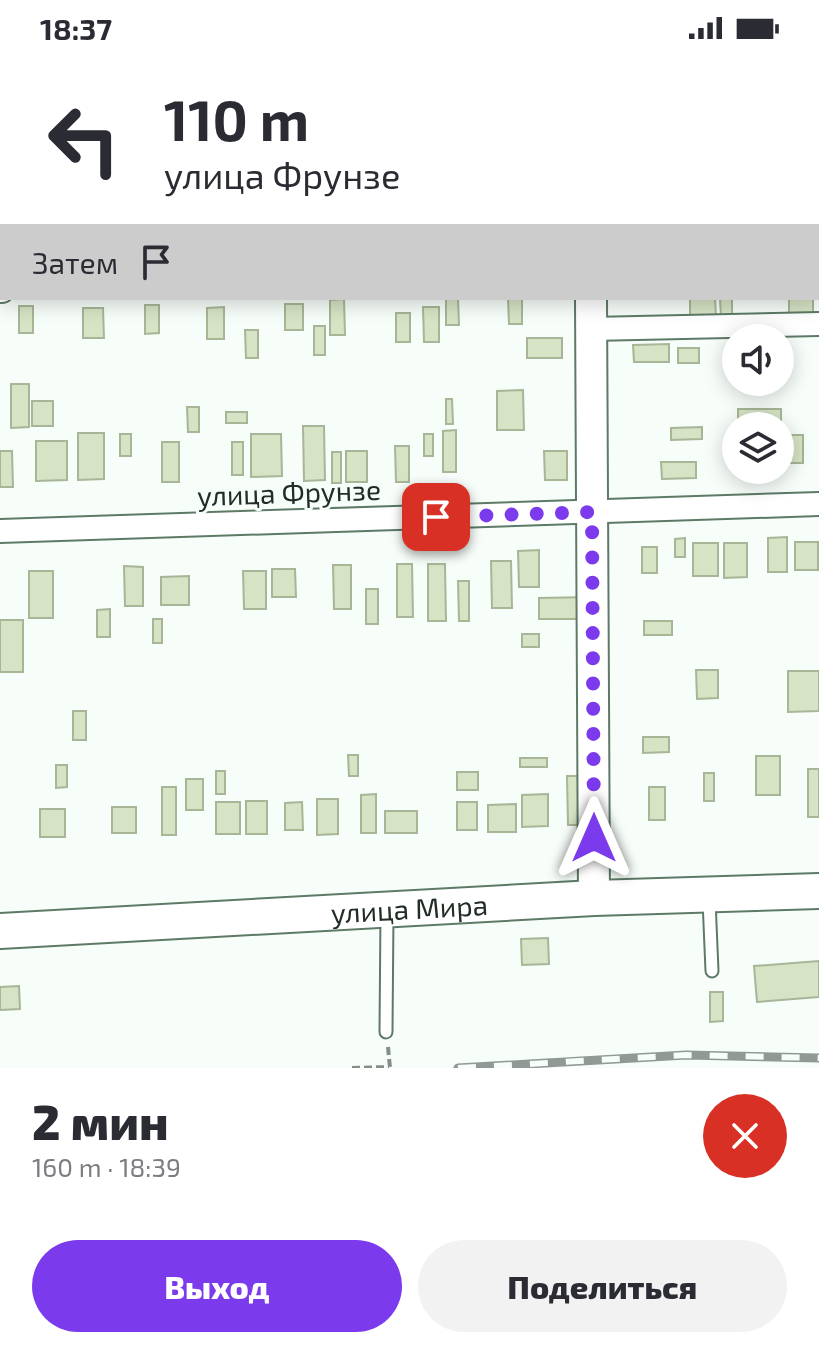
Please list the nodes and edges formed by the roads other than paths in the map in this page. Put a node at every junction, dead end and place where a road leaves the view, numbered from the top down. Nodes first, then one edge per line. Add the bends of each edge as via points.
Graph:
1 (591, 300) edge
2 (819, 324) edge
3 (591, 329) junction
4 (819, 504) edge
5 (592, 512) junction
6 (0, 531) edge
7 (819, 891) edge
8 (708, 894) junction
9 (594, 898) junction
10 (387, 909) junction
11 (0, 931) edge
12 (712, 971) dead end
13 (386, 1032) dead end

1 - 3 main road
2 - 3 street
3 - 5 main road
4 - 5 street, улица Фрунзе
5 - 6 street, улица Фрунзе
5 - 9 main road
7 - 8 main road, улица Мира
8 - 9 main road, улица Мира
8 - 12 lane
9 - 10 main road, улица Мира
10 - 11 main road, улица Мира
10 - 13 lane

